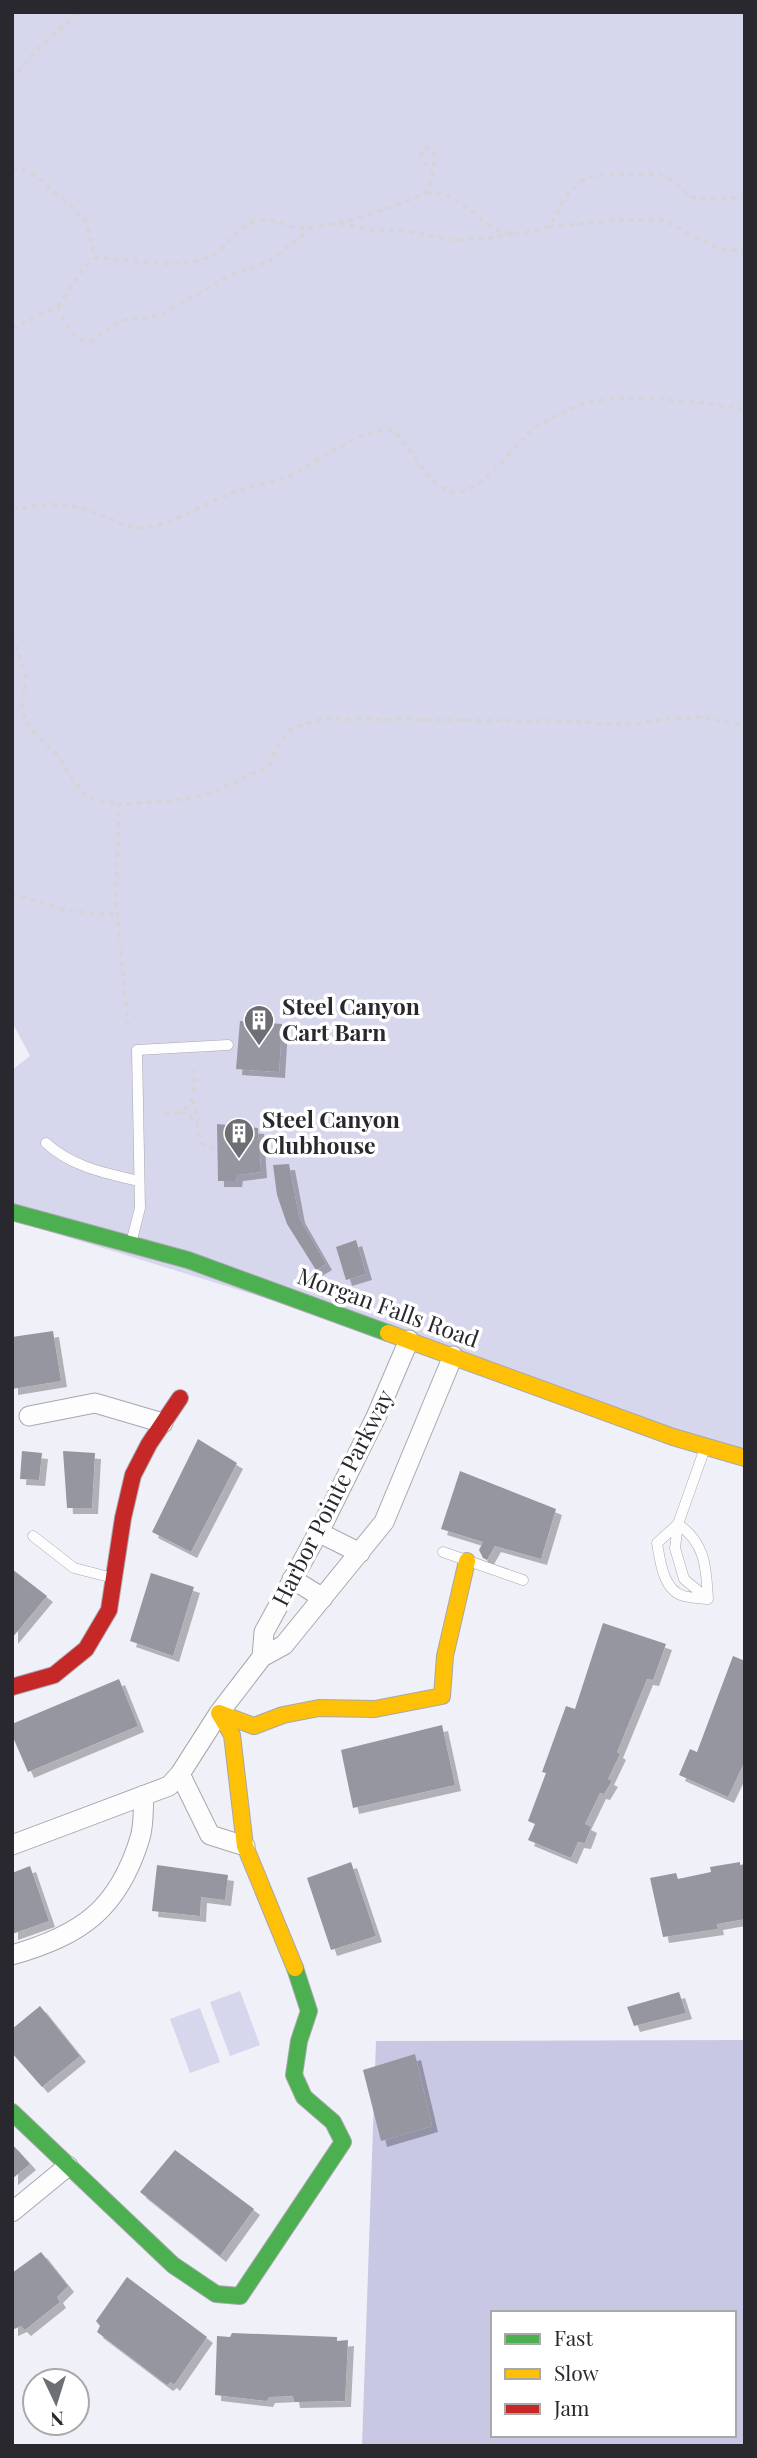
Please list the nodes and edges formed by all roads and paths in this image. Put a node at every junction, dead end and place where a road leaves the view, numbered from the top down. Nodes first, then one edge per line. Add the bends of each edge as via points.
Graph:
1 (80, 12) edge
2 (12, 81) edge
3 (12, 168) edge
4 (431, 171) junction
5 (426, 193) junction
6 (745, 197) edge
7 (338, 223) junction
8 (315, 226) junction
9 (549, 227) junction
10 (519, 233) junction
11 (745, 251) edge
12 (95, 258) junction
13 (58, 306) junction
14 (12, 328) edge
15 (745, 410) edge
16 (12, 508) edge
17 (12, 584) edge
18 (12, 613) edge
19 (12, 636) edge
20 (745, 726) edge
21 (119, 804) junction
22 (12, 893) edge
23 (117, 915) junction
24 (128, 1027) dead end
25 (228, 1045) dead end
26 (194, 1070) dead end
27 (193, 1098) junction
28 (178, 1112) junction
29 (164, 1114) dead end
30 (198, 1124) junction
31 (46, 1143) dead end
32 (217, 1148) dead end
33 (139, 1181) junction
34 (12, 1212) edge
35 (131, 1244) junction
36 (409, 1340) junction
37 (453, 1356) junction
38 (180, 1398) dead end
39 (29, 1416) dead end
40 (163, 1423) junction
41 (705, 1448) junction
42 (745, 1458) edge
43 (678, 1524) junction
44 (318, 1532) junction
45 (33, 1536) dead end
46 (443, 1552) dead end
47 (360, 1553) junction
48 (467, 1561) junction
49 (114, 1578) junction
50 (292, 1579) junction
51 (523, 1580) dead end
52 (323, 1598) junction
53 (708, 1599) junction
54 (262, 1657) junction
55 (12, 1687) edge
56 (219, 1713) junction
57 (180, 1774) junction
58 (144, 1796) junction
59 (12, 1845) edge
60 (245, 1846) junction
61 (12, 1955) edge
62 (12, 2112) edge
63 (68, 2166) junction
64 (12, 2212) edge

1 - 2 path via 36,50
3 - 12 path via 31,172 86,221
4 - 4 path via 422,159 426,148 435,158
4 - 5 path
5 - 7 path
5 - 10 path via 450,197 503,231
6 - 9 path via 691,197 658,174 600,175 584,180 566,196
7 - 8 path
7 - 10 path via 455,240
8 - 12 path via 300,229 267,220 247,224 219,251 194,262
8 - 13 path via 269,261 227,277 164,313 116,323 90,342 74,336
9 - 10 path
9 - 11 path via 663,220 710,245
12 - 13 path
13 - 14 path
15 - 16 path via 615,397 588,402 536,427 515,444 498,467 465,491 439,486 393,430 381,430 292,474 237,491 160,525 130,527 72,506
17 - 18 path
19 - 21 path via 26,676 22,710 28,724 56,753 87,798
20 - 21 path via 701,717 627,725 325,719 286,732 268,768 209,793
21 - 23 path
22 - 23 path via 68,911
23 - 24 path
25 - 33 lane via 136,1050
26 - 27 path
27 - 28 path
27 - 30 path
28 - 29 path
28 - 30 path
30 - 32 path via 202,1144
31 - 33 lane via 61,1157
33 - 35 lane via 140,1208
34 - 35 street, Morgan Falls Road
35 - 36 street, Morgan Falls Road
36 - 37 street, Morgan Falls Road
36 - 44 street, Harbor Pointe Parkway
37 - 41 street, Morgan Falls Road
37 - 47 street, Harbor Pointe Parkway via 384,1522
38 - 40 street
39 - 40 street via 95,1403
40 - 49 street via 133,1475
41 - 42 street, Morgan Falls Road
41 - 43 lane
43 - 53 lane via 692,1534 706,1564
43 - 53 lane via 675,1548 684,1579
43 - 53 lane via 657,1543 661,1570 675,1592
44 - 47 street
44 - 50 street, Harbor Pointe Parkway
45 - 49 lane via 74,1568
46 - 48 lane
47 - 52 street, Harbor Pointe Parkway
48 - 51 lane
48 - 56 street via 445,1656 442,1696 375,1709 319,1708 254,1726
49 - 55 street via 109,1610 86,1649 54,1675
50 - 52 street
50 - 54 street, Harbor Pointe Parkway via 264,1632
52 - 54 street, Harbor Pointe Parkway via 284,1645
54 - 56 street, Harbor Pointe Parkway
56 - 57 street, Harbor Pointe Parkway
56 - 60 street via 232,1735
57 - 58 street via 169,1786
57 - 60 street via 210,1835
58 - 59 street
58 - 61 street via 141,1837 110,1901 80,1927
60 - 63 street via 309,2011 294,2075 304,2097 333,2122 344,2143 240,2296 216,2294 173,2265
62 - 63 street
63 - 64 street

